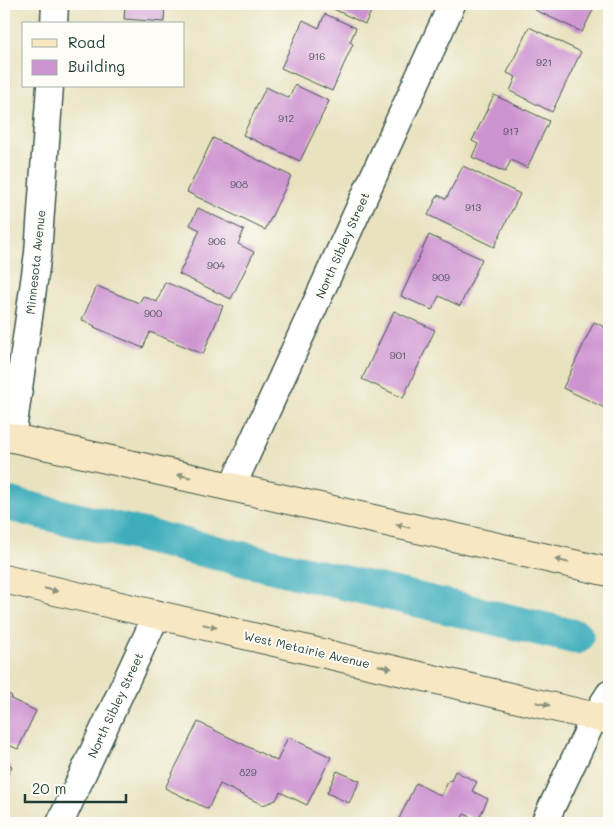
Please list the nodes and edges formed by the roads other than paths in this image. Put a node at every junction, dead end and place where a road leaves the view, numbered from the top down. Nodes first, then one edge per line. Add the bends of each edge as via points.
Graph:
1 (55, 4) edge
2 (452, 4) edge
3 (54, 22) edge
4 (50, 88) edge
5 (8, 437) edge
6 (232, 487) junction
7 (609, 572) edge
8 (4, 579) edge
9 (157, 614) junction
10 (609, 694) edge
11 (602, 718) edge
12 (60, 823) edge
13 (544, 823) edge

1 - 3 street
2 - 6 street, North Sibley Street
4 - 5 street, Minnesota Avenue via 38,253
6 -> 5 main road
7 -> 6 main road
8 -> 9 main road, West Metairie Avenue
9 -> 11 main road, West Metairie Avenue
9 - 12 street, North Sibley Street
10 - 11 street
11 - 13 street

